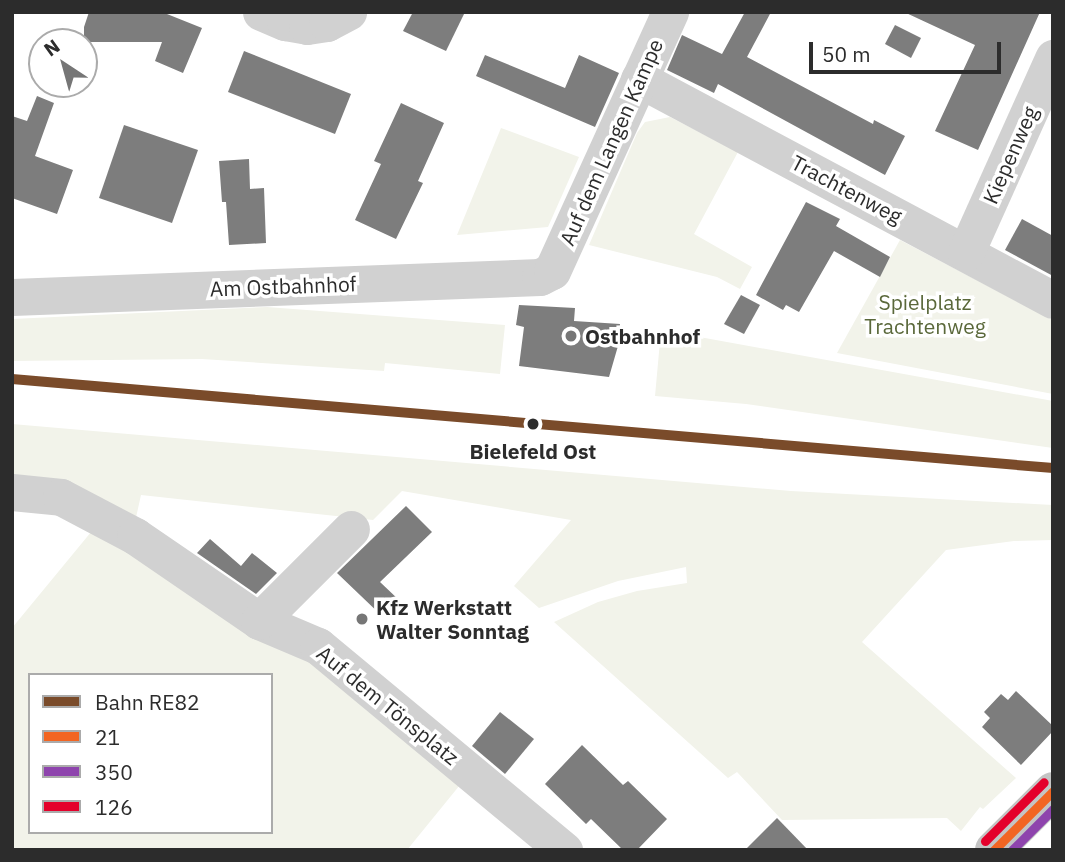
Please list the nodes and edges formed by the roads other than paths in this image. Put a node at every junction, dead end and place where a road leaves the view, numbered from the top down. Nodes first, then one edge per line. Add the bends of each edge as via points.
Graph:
1 (261, 12) edge
2 (348, 12) edge
3 (670, 12) edge
4 (1053, 58) edge
5 (639, 79) junction
6 (966, 252) junction
7 (552, 271) joint
8 (12, 297) edge
9 (1053, 300) edge
10 (12, 492) edge
11 (351, 529) dead end
12 (260, 621) junction
13 (1053, 791) edge
14 (564, 850) edge
15 (994, 850) edge

1 - 2 street via 307,26 327,23
3 - 5 street, Auf dem Langen Kampe
4 - 6 street, Kiepenweg
5 - 6 street, Trachtenweg
5 - 7 street, Auf dem Langen Kampe
6 - 9 street, Trachtenweg
7 - 8 street, Am Ostbahnhof via 524,280
10 - 12 street, Auf dem Tönsplatz via 61,497 135,536
11 - 12 street
12 - 14 street, Auf dem Tönsplatz via 318,646
13 - 15 main road

